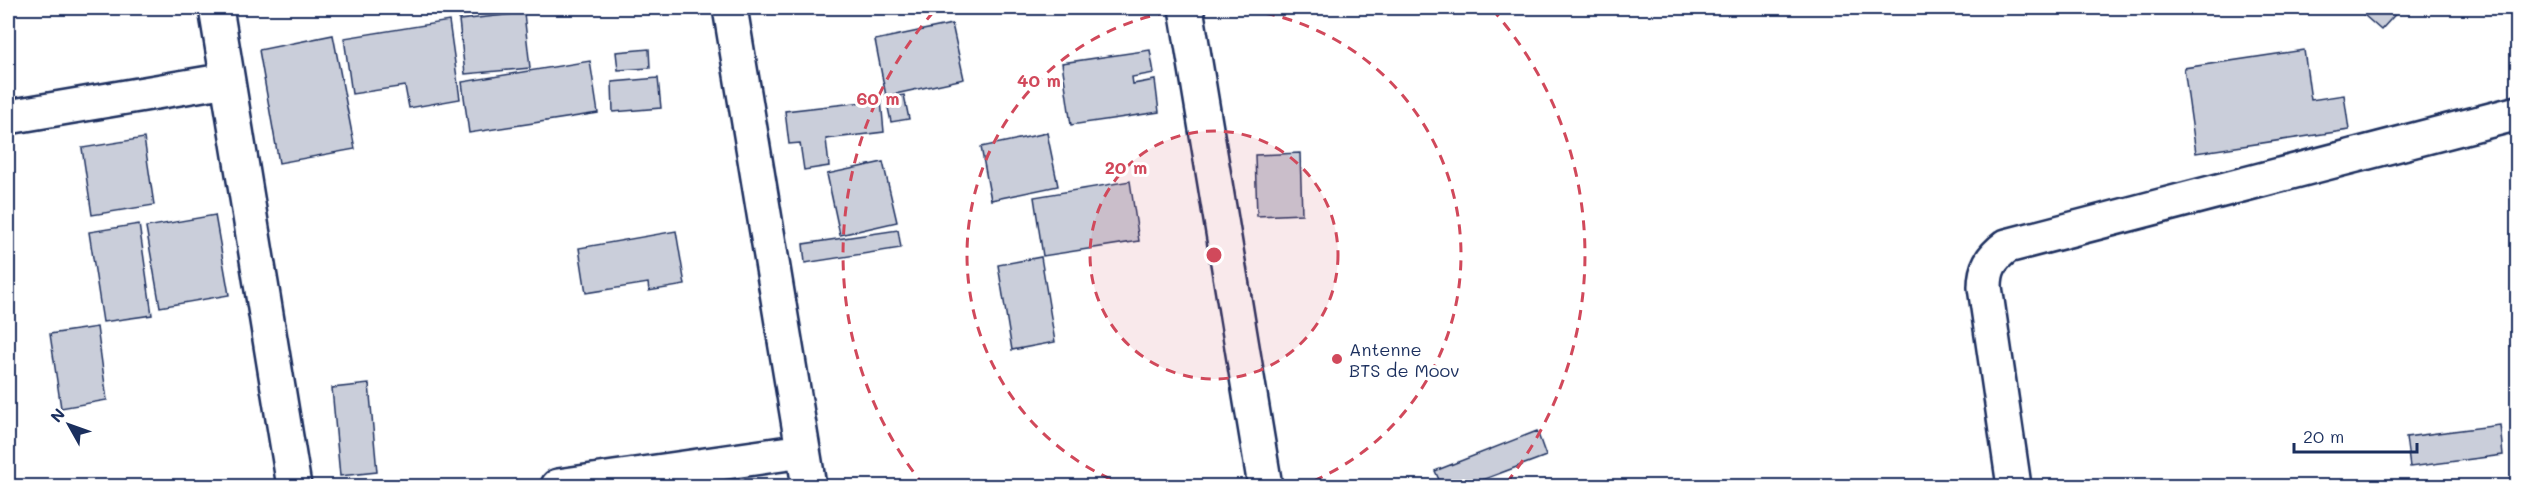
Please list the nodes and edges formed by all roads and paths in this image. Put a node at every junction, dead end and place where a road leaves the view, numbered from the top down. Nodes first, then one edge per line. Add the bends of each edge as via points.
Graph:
1 (216, 8) edge
2 (730, 8) edge
3 (1186, 8) edge
4 (227, 80) junction
5 (2517, 113) edge
6 (8, 117) edge
7 (803, 451) junction
8 (294, 486) edge
9 (558, 486) edge
10 (808, 486) edge
11 (1265, 486) edge
12 (2014, 486) edge

1 - 4 street
2 - 7 street
3 - 11 street
4 - 6 street
4 - 8 street
5 - 12 street via 2007,246 1994,256 1985,272 1985,288
7 - 9 street
7 - 10 street

